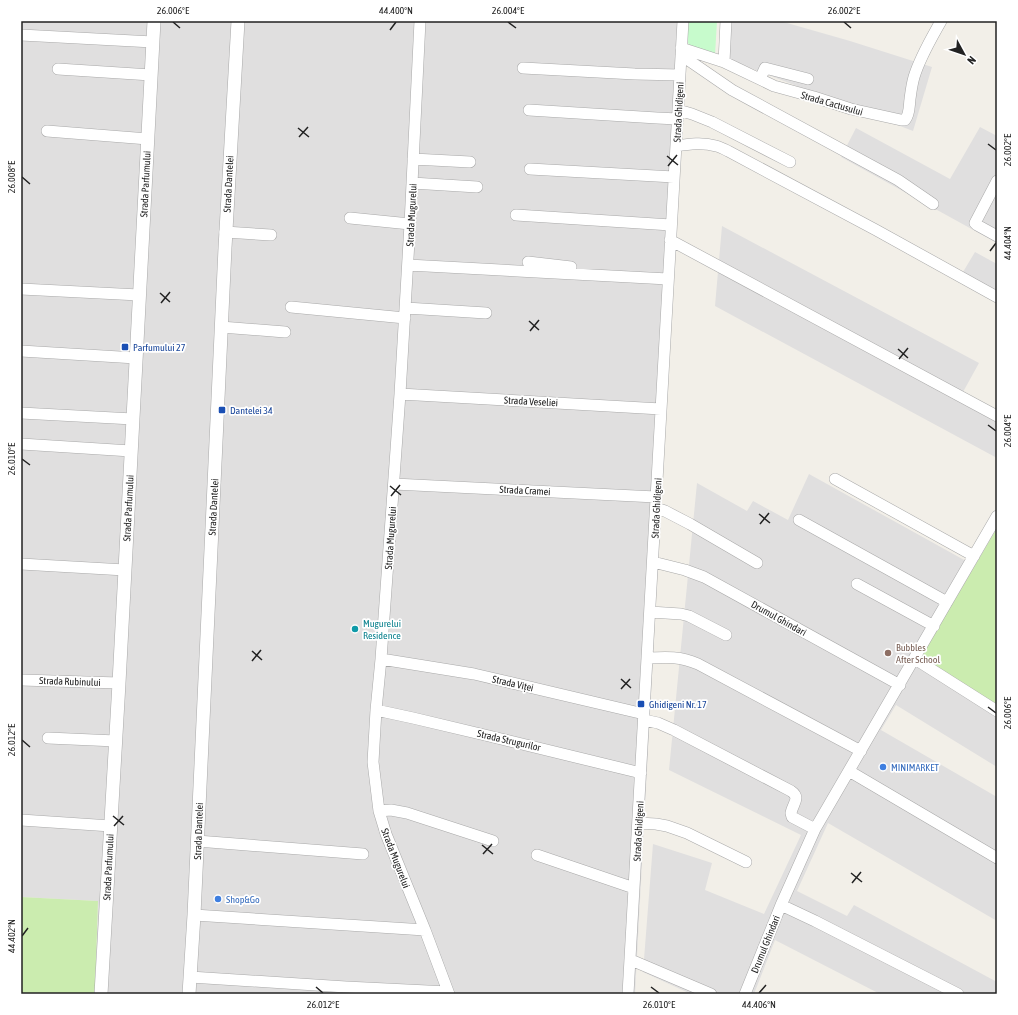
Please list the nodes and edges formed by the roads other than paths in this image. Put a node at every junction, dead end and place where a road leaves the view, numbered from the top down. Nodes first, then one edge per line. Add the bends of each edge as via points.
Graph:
1 (154, 21) edge
2 (238, 21) edge
3 (420, 21) edge
4 (683, 21) edge
5 (726, 21) edge
6 (941, 21) edge
7 (21, 35) edge
8 (153, 42) junction
9 (681, 52) junction
10 (724, 62) junction
11 (523, 68) dead end
12 (58, 69) dead end
13 (151, 75) junction
14 (680, 75) junction
15 (760, 79) junction
16 (808, 79) dead end
17 (529, 110) dead end
18 (678, 115) junction
19 (47, 131) dead end
20 (148, 139) junction
21 (676, 146) junction
22 (413, 159) junction
23 (470, 162) dead end
24 (790, 162) dead end
25 (530, 170) dead end
26 (674, 177) junction
27 (997, 181) edge
28 (412, 183) junction
29 (477, 187) dead end
30 (933, 204) dead end
31 (516, 215) dead end
32 (350, 218) dead end
33 (410, 224) junction
34 (671, 225) junction
35 (226, 232) junction
36 (271, 235) dead end
37 (997, 236) edge
38 (670, 240) junction
39 (528, 262) dead end
40 (408, 265) junction
41 (668, 276) junction
42 (21, 289) edge
43 (139, 296) junction
44 (997, 297) edge
45 (290, 308) dead end
46 (405, 313) junction
47 (486, 313) dead end
48 (221, 327) junction
49 (285, 332) dead end
50 (21, 351) edge
51 (136, 358) junction
52 (400, 394) junction
53 (661, 409) junction
54 (21, 413) edge
55 (997, 416) edge
56 (133, 419) junction
57 (21, 444) edge
58 (131, 451) junction
59 (835, 479) dead end
60 (394, 484) junction
61 (656, 502) junction
62 (997, 516) edge
63 (799, 520) dead end
64 (974, 556) junction
65 (653, 562) junction
66 (757, 563) dead end
67 (21, 564) edge
68 (125, 570) junction
69 (857, 584) dead end
70 (947, 602) junction
71 (650, 612) junction
72 (934, 626) junction
73 (726, 635) dead end
74 (647, 658) junction
75 (381, 659) junction
76 (915, 659) junction
77 (21, 680) edge
78 (119, 683) junction
79 (900, 685) junction
80 (376, 710) junction
81 (997, 711) edge
82 (644, 717) junction
83 (48, 738) dead end
84 (116, 741) junction
85 (861, 751) junction
86 (849, 771) junction
87 (641, 773) junction
88 (379, 810) junction
89 (21, 820) edge
90 (638, 823) junction
91 (111, 826) junction
92 (815, 829) junction
93 (197, 841) junction
94 (493, 841) dead end
95 (363, 854) dead end
96 (537, 855) dead end
97 (997, 858) edge
98 (746, 862) dead end
99 (634, 888) junction
100 (781, 905) junction
101 (194, 915) junction
102 (425, 930) junction
103 (631, 960) junction
104 (190, 977) junction
105 (449, 993) edge
106 (101, 994) edge
107 (189, 994) edge
108 (628, 994) edge
109 (711, 994) edge
110 (745, 994) edge
111 (958, 994) edge

1 - 8 street, Strada Parfumului
2 - 35 street, Strada Dantelei
3 - 22 street, Strada Mugurelui
4 - 9 street, Strada Ghidigeni
5 - 10 street
6 - 15 street, Strada Cactusului via 920,60 905,120 851,109 774,86
7 - 8 street
8 - 13 street, Strada Parfumului
9 - 10 street, Strada Cactusului
9 - 14 street, Strada Ghidigeni
9 - 30 street via 732,90 892,177
10 - 15 street, Strada Cactusului
11 - 14 street
12 - 13 street
13 - 20 street, Strada Parfumului
14 - 18 street, Strada Ghidigeni
15 - 16 street, Strada Cactusului via 765,68
17 - 18 street via 657,118
18 - 21 street, Strada Ghidigeni
18 - 24 street via 692,114 712,122
19 - 20 street
20 - 43 street, Strada Parfumului
21 - 26 street, Strada Ghidigeni
21 - 44 street via 705,144 728,151
22 - 23 street
22 - 28 street, Strada Mugurelui
25 - 26 street
26 - 34 street, Strada Ghidigeni
27 - 37 street via 975,223
28 - 29 street
28 - 33 street, Strada Mugurelui
31 - 34 street
32 - 33 street
33 - 40 street, Strada Mugurelui
34 - 38 street, Strada Ghidigeni
35 - 36 street
35 - 48 street, Strada Dantelei
38 - 41 street, Strada Ghidigeni
38 - 55 street
39 - 41 street
40 - 41 street
40 - 46 street, Strada Mugurelui
41 - 53 street, Strada Ghidigeni
42 - 43 street
43 - 51 street, Strada Parfumului
45 - 46 street
46 - 47 street
46 - 52 street, Strada Mugurelui
48 - 49 street
48 - 93 street, Strada Dantelei
50 - 51 street
51 - 56 street, Strada Parfumului
52 - 53 street, Strada Veseliei
52 - 60 street, Strada Mugurelui
53 - 61 street, Strada Ghidigeni
54 - 56 street
56 - 58 street, Strada Parfumului
57 - 58 street
58 - 68 street, Strada Parfumului
59 - 64 street
60 - 61 street, Strada Cramei
60 - 75 street, Strada Mugurelui
61 - 65 street, Strada Ghidigeni
61 - 66 street via 665,511
62 - 64 street, Drumul Ghindari
63 - 70 street
64 - 70 street, Drumul Ghindari
65 - 71 street, Strada Ghidigeni
65 - 79 street, Drumul Ghindari via 704,577
67 - 68 street
68 - 78 street, Strada Parfumului
69 - 72 street
70 - 72 street, Drumul Ghindari
71 - 73 street via 685,615
71 - 74 street, Strada Ghidigeni
72 - 76 street, Drumul Ghindari
74 - 82 street, Strada Ghidigeni
74 - 85 street via 676,657 690,660
75 - 80 street, Strada Mugurelui
75 - 82 street, Strada Viței via 474,674
76 - 79 street, Drumul Ghindari
76 - 81 street
77 - 78 street, Strada Rubinului
78 - 84 street, Strada Parfumului
79 - 85 street, Drumul Ghindari
80 - 87 street, Strada Strugurilor
80 - 88 street, Strada Mugurelui via 373,762
82 - 87 street, Strada Ghidigeni
82 - 92 street via 791,791 796,799 790,813 792,817
83 - 84 street
84 - 91 street, Strada Parfumului
85 - 86 street, Drumul Ghindari
86 - 92 street, Drumul Ghindari
86 - 97 street
87 - 90 street, Strada Ghidigeni
88 - 94 street via 406,813
88 - 102 street, Strada Mugurelui via 386,834
89 - 91 street
90 - 98 street via 667,826 687,833
90 - 99 street, Strada Ghidigeni
91 - 106 street, Strada Parfumului
92 - 100 street, Drumul Ghindari
93 - 95 street
93 - 101 street, Strada Dantelei
96 - 99 street
99 - 103 street, Strada Ghidigeni
100 - 110 street, Drumul Ghindari
100 - 111 street
101 - 102 street
101 - 104 street, Strada Dantelei
102 - 105 street, Strada Mugurelui
103 - 108 street, Strada Ghidigeni
103 - 109 street
104 - 105 street
104 - 107 street, Strada Dantelei

